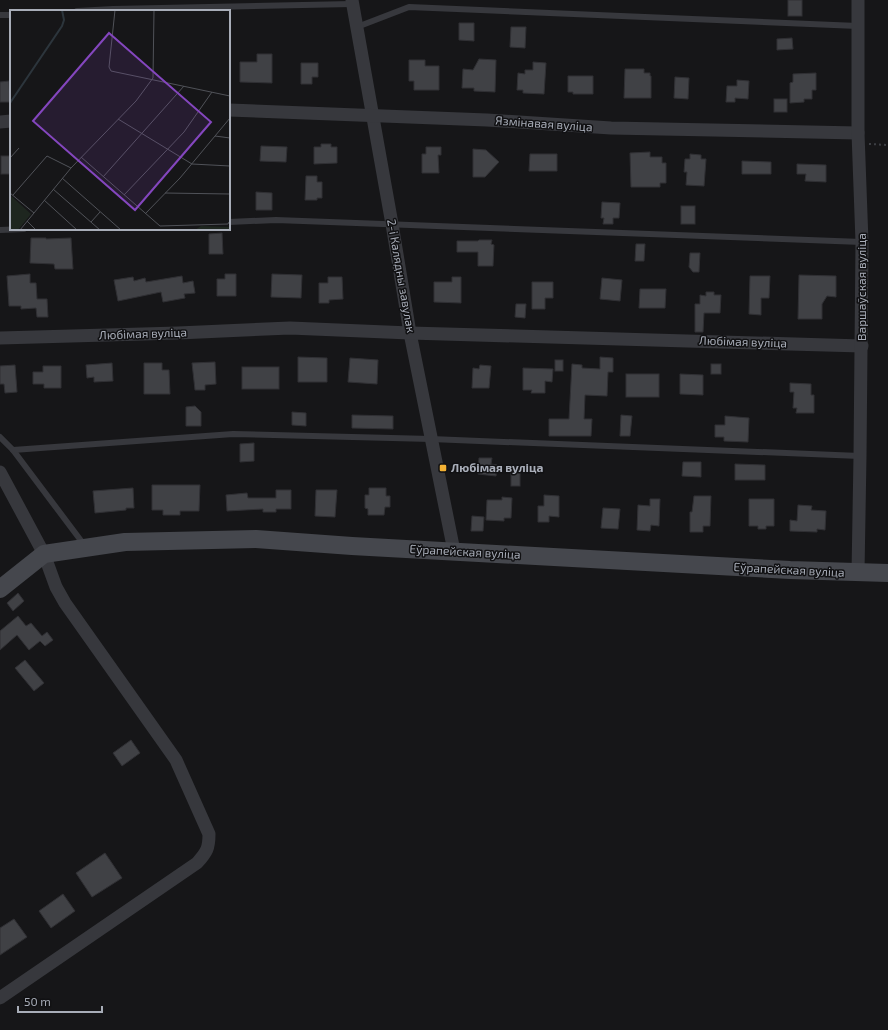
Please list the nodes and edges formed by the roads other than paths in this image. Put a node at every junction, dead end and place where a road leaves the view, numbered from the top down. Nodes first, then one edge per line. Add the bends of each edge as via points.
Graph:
1 (858, 0) edge
2 (352, 2) edge
3 (95, 10) edge
4 (858, 26) junction
5 (357, 27) junction
6 (230, 110) edge
7 (372, 115) junction
8 (10, 121) edge
9 (0, 122) edge
10 (859, 138) junction
11 (230, 222) edge
12 (392, 224) junction
13 (0, 230) edge
14 (10, 230) edge
15 (862, 242) junction
16 (410, 333) junction
17 (0, 338) edge
18 (862, 346) junction
19 (0, 437) edge
20 (431, 439) junction
21 (12, 450) junction
22 (860, 456) junction
23 (0, 472) edge
24 (86, 548) junction
25 (454, 551) junction
26 (44, 554) junction
27 (858, 573) junction
28 (888, 573) edge
29 (0, 589) edge
30 (0, 998) edge

1 - 4 street, Варшаўская вуліца
2 - 3 lane
2 - 5 street, 2-і Калядны завулак
4 - 5 lane via 409,7
4 - 10 street, Варшаўская вуліца
5 - 7 street, 2-і Калядны завулак
6 - 7 street, Язмінавая вуліца
7 - 10 street, Язмінавая вуліца
7 - 12 street, 2-і Калядны завулак
8 - 9 street
10 - 15 street, Варшаўская вуліца
11 - 12 lane via 276,220
12 - 15 lane
12 - 16 street, 2-і Калядны завулак
13 - 14 lane
15 - 18 street, Варшаўская вуліца
16 - 17 street, Любімая вуліца via 290,328
16 - 18 street, Любімая вуліца
16 - 20 street, 2-і Калядны завулак
18 - 22 street, Варшаўская вуліца
19 - 21 lane
20 - 21 lane via 233,434
20 - 22 lane
20 - 25 street, 2-і Калядны завулак
21 - 24 lane
22 - 27 street, Варшаўская вуліца
23 - 26 street
24 - 25 street, Еўрапейская вуліца via 124,542 256,539
24 - 26 street, Еўрапейская вуліца
25 - 27 street, Еўрапейская вуліца
26 - 29 street
26 - 30 street via 65,603 176,760 209,834 209,845 197,863
27 - 28 street, Еўрапейская вуліца

